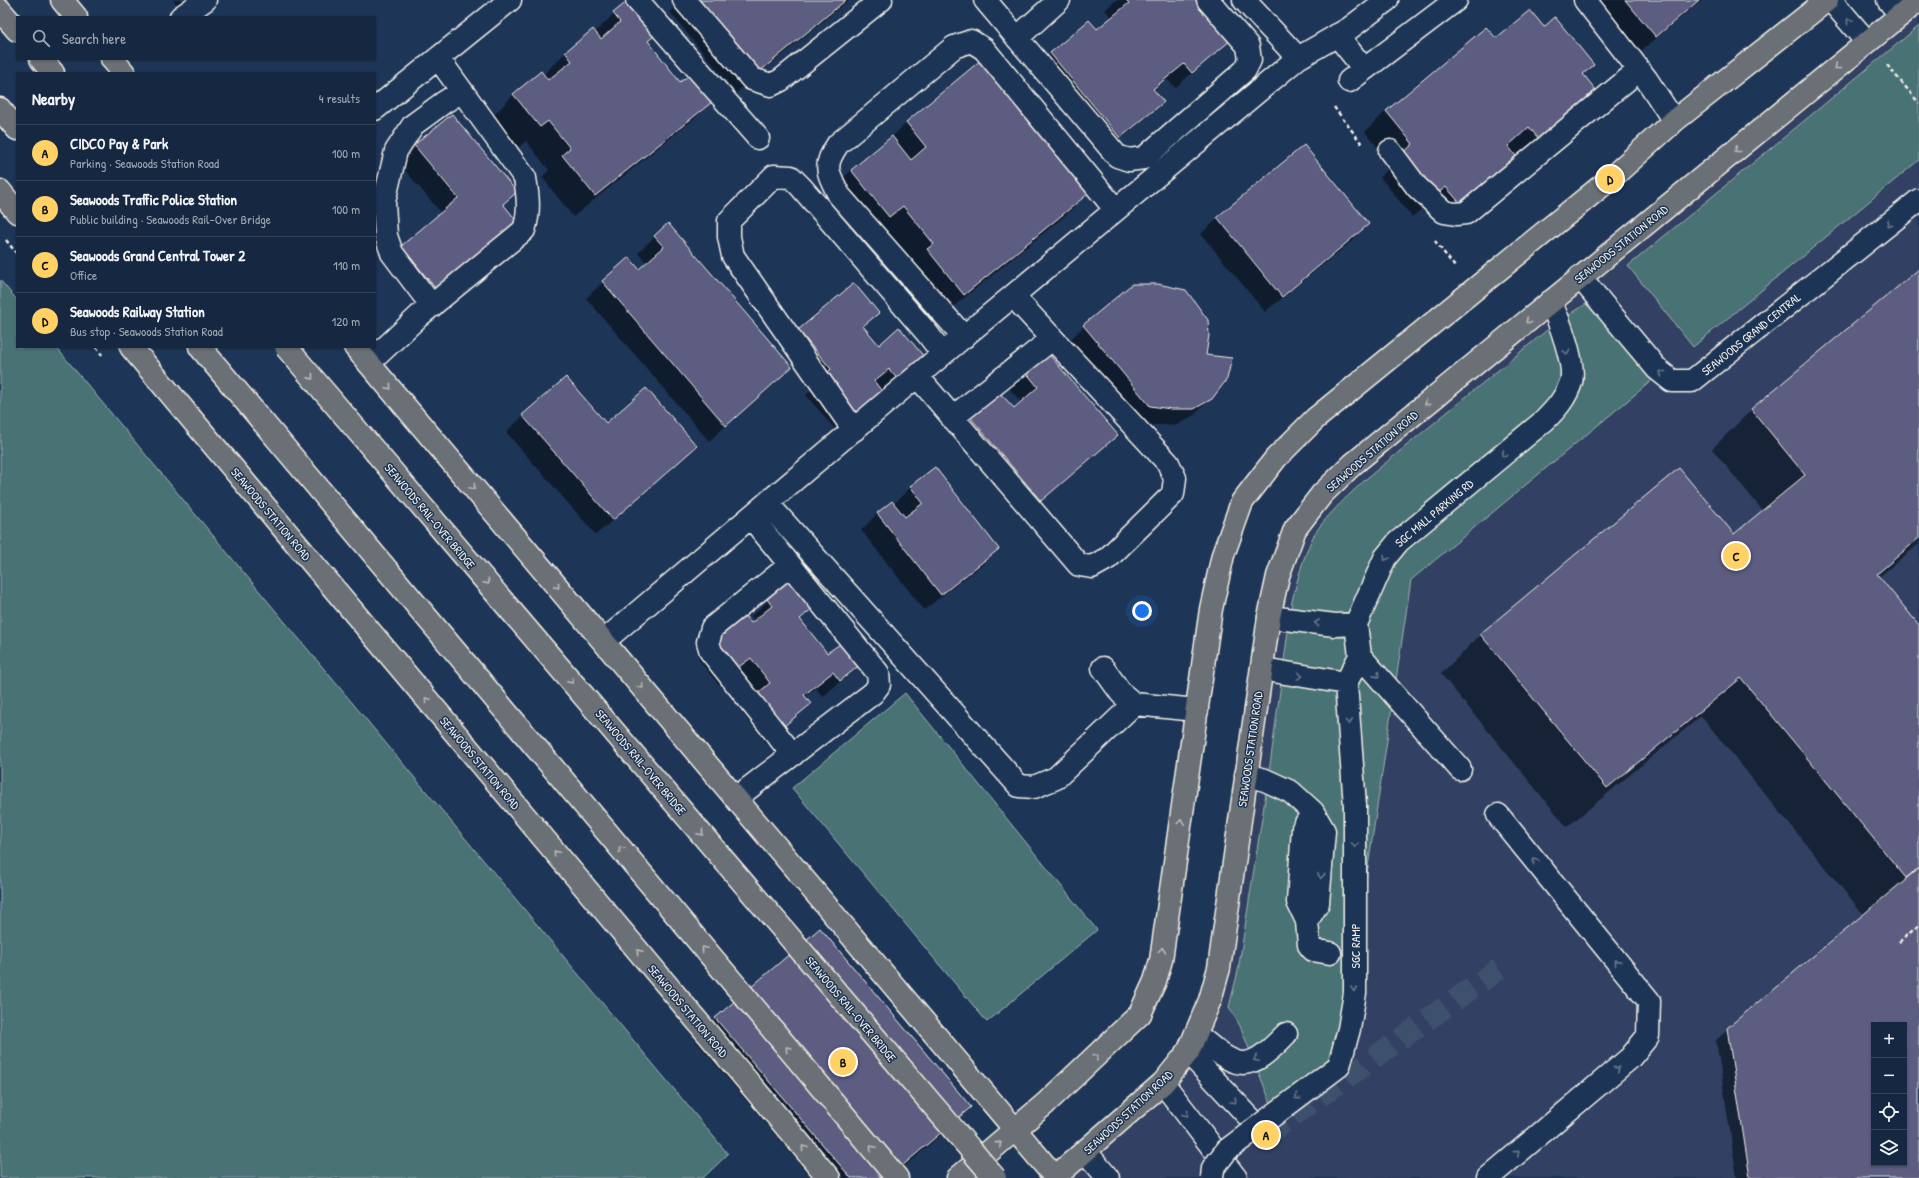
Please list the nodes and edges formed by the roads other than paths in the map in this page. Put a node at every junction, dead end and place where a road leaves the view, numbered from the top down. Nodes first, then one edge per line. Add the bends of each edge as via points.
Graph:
1 (62, 0) edge
2 (205, 0) edge
3 (510, 0) edge
4 (637, 0) edge
5 (684, 0) edge
6 (881, 0) edge
7 (985, 0) edge
8 (1058, 0) edge
9 (1208, 0) edge
10 (1244, 0) edge
11 (1387, 0) edge
12 (1456, 0) edge
13 (1585, 0) edge
14 (1827, 0) edge
15 (1832, 0) edge
16 (1919, 0) edge
17 (1895, 7) edge
18 (0, 10) edge
19 (75, 16) edge
20 (182, 16) edge
21 (16, 29) edge
22 (1336, 35) junction
23 (1017, 38) junction
24 (1867, 42) junction
25 (438, 58) junction
26 (1298, 58) junction
27 (42, 60) edge
28 (1639, 70) junction
29 (52, 72) edge
30 (462, 91) junction
31 (376, 108) edge
32 (0, 109) edge
33 (1674, 121) junction
34 (16, 128) edge
35 (758, 138) dead end
36 (1390, 151) dead end
37 (0, 191) edge
38 (1919, 200) edge
39 (1115, 209) junction
40 (16, 211) edge
41 (1586, 285) junction
42 (1013, 296) junction
43 (1550, 302) junction
44 (432, 306) junction
45 (964, 337) junction
46 (1052, 339) junction
47 (376, 345) edge
48 (132, 348) edge
49 (201, 348) edge
50 (287, 348) edge
51 (372, 348) edge
52 (943, 354) junction
53 (362, 355) edge
54 (917, 376) junction
55 (952, 418) junction
56 (854, 430) junction
57 (767, 503) junction
58 (751, 517) junction
59 (790, 565) junction
60 (1269, 617) junction
61 (1356, 624) junction
62 (604, 642) junction
63 (1360, 656) junction
64 (1103, 668) dead end
65 (1262, 669) junction
66 (1346, 683) junction
67 (1134, 704) junction
68 (1197, 710) junction
69 (793, 754) junction
70 (1460, 769) dead end
71 (1246, 775) junction
72 (736, 798) junction
73 (1498, 815) dead end
74 (1330, 953) dead end
75 (1286, 1034) dead end
76 (1192, 1043) junction
77 (1163, 1083) junction
78 (1016, 1129) junction
79 (1266, 1135) dead end
80 (1085, 1152) junction
81 (1055, 1177) edge
82 (829, 1178) edge
83 (897, 1178) edge
84 (958, 1178) edge
85 (995, 1178) edge
86 (1108, 1178) edge
87 (1212, 1178) edge
88 (1236, 1178) edge
89 (1488, 1178) edge

1 - 19 main road
2 - 20 street
3 - 25 street
4 - 35 street
5 - 6 street via 752,79 771,85 781,80
7 - 23 street
8 - 23 street
9 - 23 street via 1248,46 1250,60 1246,70 1144,158 1129,160 1117,156
10 - 26 street
11 - 22 street via 1350,28
12 - 22 street via 1357,75
13 - 28 street
14 - 33 main road
24 -> 15 street
16 - 17 main road, SEAWOODS STATION ROAD
17 - 24 main road, SEAWOODS STATION ROAD
18 - 21 main road
22 - 26 street
24 -> 41 main road, SEAWOODS STATION ROAD
25 - 30 street
25 - 31 street
26 - 39 street
27 - 29 main road
28 - 33 street
28 - 36 street via 1466,213 1444,212 1417,187
30 - 44 street via 413,125 396,151 384,202 386,236 392,253
30 - 44 street via 525,178 528,220 524,230
32 - 34 main road
33 - 68 main road via 1610,178 1315,419 1276,458 1242,502 1223,555 1211,609
37 - 40 main road
38 -> 41 street, SEAWOODS GRAND CENTRAL via 1692,381 1672,381 1657,369
39 - 42 street
39 - 45 street via 984,48 971,41 954,47 838,144 830,156 828,171 840,195
41 - 43 main road, SEAWOODS STATION ROAD
42 - 45 street
42 - 46 street
43 -> 60 main road, SEAWOODS STATION ROAD via 1353,464 1322,494 1294,529 1278,576
43 -> 61 street, SGC MALL PARKING RD via 1565,339 1571,367 1571,380 1566,395 1545,420 1398,542 1385,558
44 - 47 street
45 - 52 street
46 - 55 street
46 - 55 street via 1168,463 1175,478 1173,494 1108,558 1092,567 1079,565
82 -> 48 main road, SEAWOODS STATION ROAD
83 -> 49 main road
50 -> 85 main road, SEAWOODS RAIL-OVER BRIDGE, bridge
51 - 53 street
52 - 54 street
52 - 56 street via 801,187 791,177 774,176 729,220 729,236 734,256
53 -> 62 main road, SEAWOODS STATION ROAD
54 - 55 street
54 - 56 street
56 - 57 street
57 - 58 street
57 - 67 street via 1019,786 1034,787 1056,778
58 - 59 street
58 - 62 street
59 - 69 street via 712,628 708,642 711,652
59 - 69 street via 878,673 879,685 873,693
61 -> 60 street via 1335,625
60 - 65 main road, SEAWOODS STATION ROAD
61 - 63 street
62 -> 72 main road, SEAWOODS STATION ROAD
63 - 66 street
63 -> 70 street
64 - 67 street via 1121,693
65 -> 66 street
65 - 71 main road, SEAWOODS STATION ROAD
66 -> 87 street, SGC RAMP, bridge via 1355,806 1355,993 1339,1066 1227,1150 1213,1168
67 - 68 street
78 -> 68 main road via 1140,1014 1155,981 1161,960
69 - 72 street
71 - 74 street via 1265,780 1291,792 1313,812 1324,831 1318,903 1307,921 1309,945 1313,950
71 - 76 main road, SEAWOODS STATION ROAD via 1218,968 1210,1000
72 - 78 main road, SEAWOODS STATION ROAD
89 -> 73 street via 1630,1058 1648,1036 1649,1001
75 -> 76 street via 1258,1060 1242,1064
76 - 77 main road, SEAWOODS STATION ROAD
76 -> 79 street
77 - 80 main road, SEAWOODS STATION ROAD
77 -> 88 street
78 - 81 main road, SEAWOODS STATION ROAD
84 -> 78 main road
80 - 81 main road, SEAWOODS STATION ROAD
80 - 86 street

